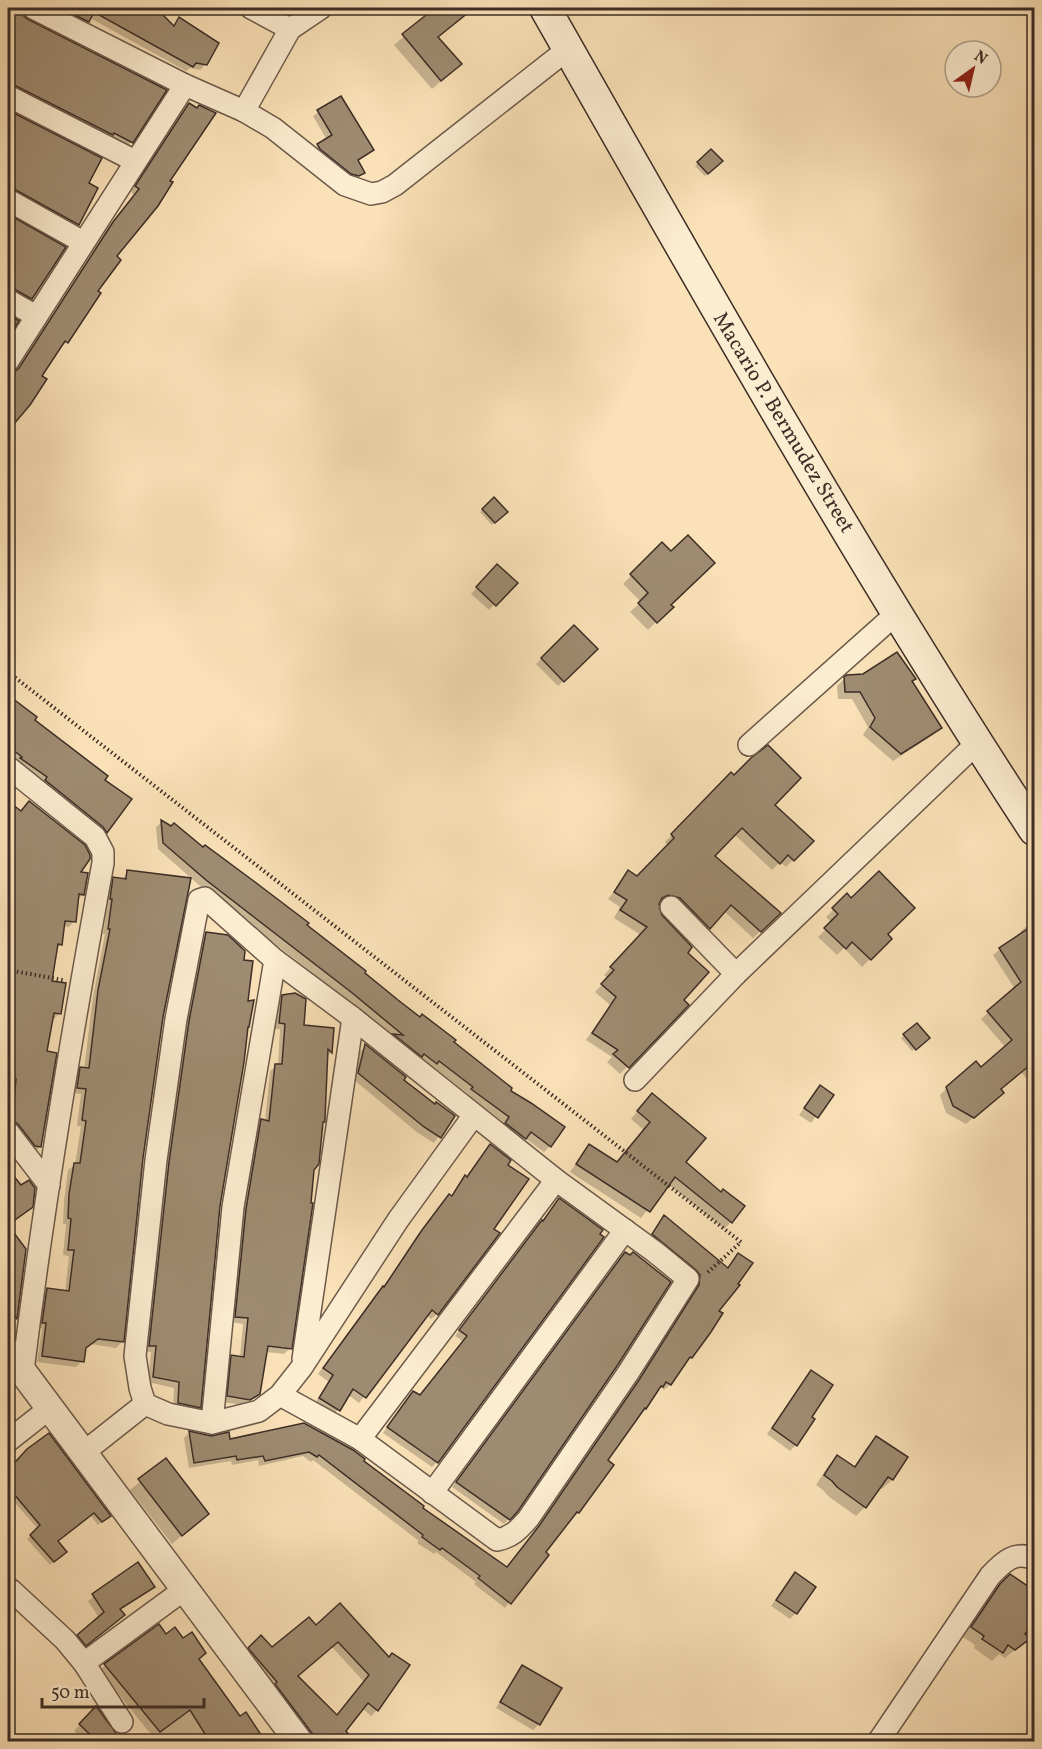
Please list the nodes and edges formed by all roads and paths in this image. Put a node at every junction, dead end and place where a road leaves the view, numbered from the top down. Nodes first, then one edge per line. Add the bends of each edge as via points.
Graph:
1 (33, 8) edge
2 (251, 8) edge
3 (321, 8) edge
4 (545, 8) edge
5 (290, 29) junction
6 (568, 49) junction
7 (185, 85) junction
8 (8, 96) edge
9 (244, 111) junction
10 (135, 161) junction
11 (8, 200) edge
12 (83, 242) junction
13 (8, 300) edge
14 (36, 316) junction
15 (8, 361) edge
16 (897, 613) junction
17 (8, 672) edge
18 (978, 743) junction
19 (749, 745) dead end
20 (8, 767) edge
21 (1035, 830) edge
22 (671, 907) dead end
23 (275, 960) junction
24 (8, 970) edge
25 (736, 974) junction
26 (81, 984) junction
27 (353, 1018) junction
28 (635, 1080) dead end
29 (474, 1115) junction
30 (8, 1132) edge
31 (556, 1180) junction
32 (49, 1185) junction
33 (625, 1230) junction
34 (688, 1278) junction
35 (15, 1361) edge
36 (302, 1366) junction
37 (280, 1395) junction
38 (145, 1404) junction
39 (50, 1408) junction
40 (212, 1423) junction
41 (360, 1439) junction
42 (8, 1441) edge
43 (83, 1453) junction
44 (432, 1493) junction
45 (1035, 1560) edge
46 (185, 1589) junction
47 (11, 1590) dead end
48 (84, 1663) junction
49 (122, 1722) dead end
50 (299, 1742) edge
51 (878, 1742) edge

1 - 7 street
2 - 5 street
3 - 5 street
4 - 6 main road, Macario P. Bermudez Street
5 - 9 street
6 - 9 street via 382,192 371,194 345,185 273,128
6 - 16 main road, Macario P. Bermudez Street via 741,355
7 - 9 street
7 - 10 street
8 - 10 street
10 - 12 street
11 - 12 street
12 - 14 street
13 - 14 street
14 - 15 street
16 - 18 main road, Macario P. Bermudez Street
16 - 19 street
17 - 34 path via 741,1242 705,1274
18 - 21 main road, Macario P. Bermudez Street
18 - 25 street
20 - 26 street via 95,837 103,852
22 - 25 street
23 - 27 street
23 - 38 street via 205,898 199,900 176,1018 156,1160 135,1356
23 - 40 street via 233,1208
24 - 26 path
25 - 28 street
26 - 32 street
27 - 29 street
27 - 36 street
29 - 31 street
29 - 36 street via 398,1220
30 - 32 street
31 - 33 street
31 - 41 street
32 - 35 street
33 - 34 street
33 - 44 street
34 - 44 street via 628,1373 518,1531 498,1540
35 - 39 street
36 - 37 street
37 - 40 street via 259,1411
37 - 41 street
38 - 40 street via 168,1414
38 - 43 street
39 - 42 street
39 - 43 street
41 - 44 street
43 - 46 street
45 - 51 street via 1014,1556 990,1576
46 - 48 street
46 - 50 street
47 - 48 street
48 - 49 street

